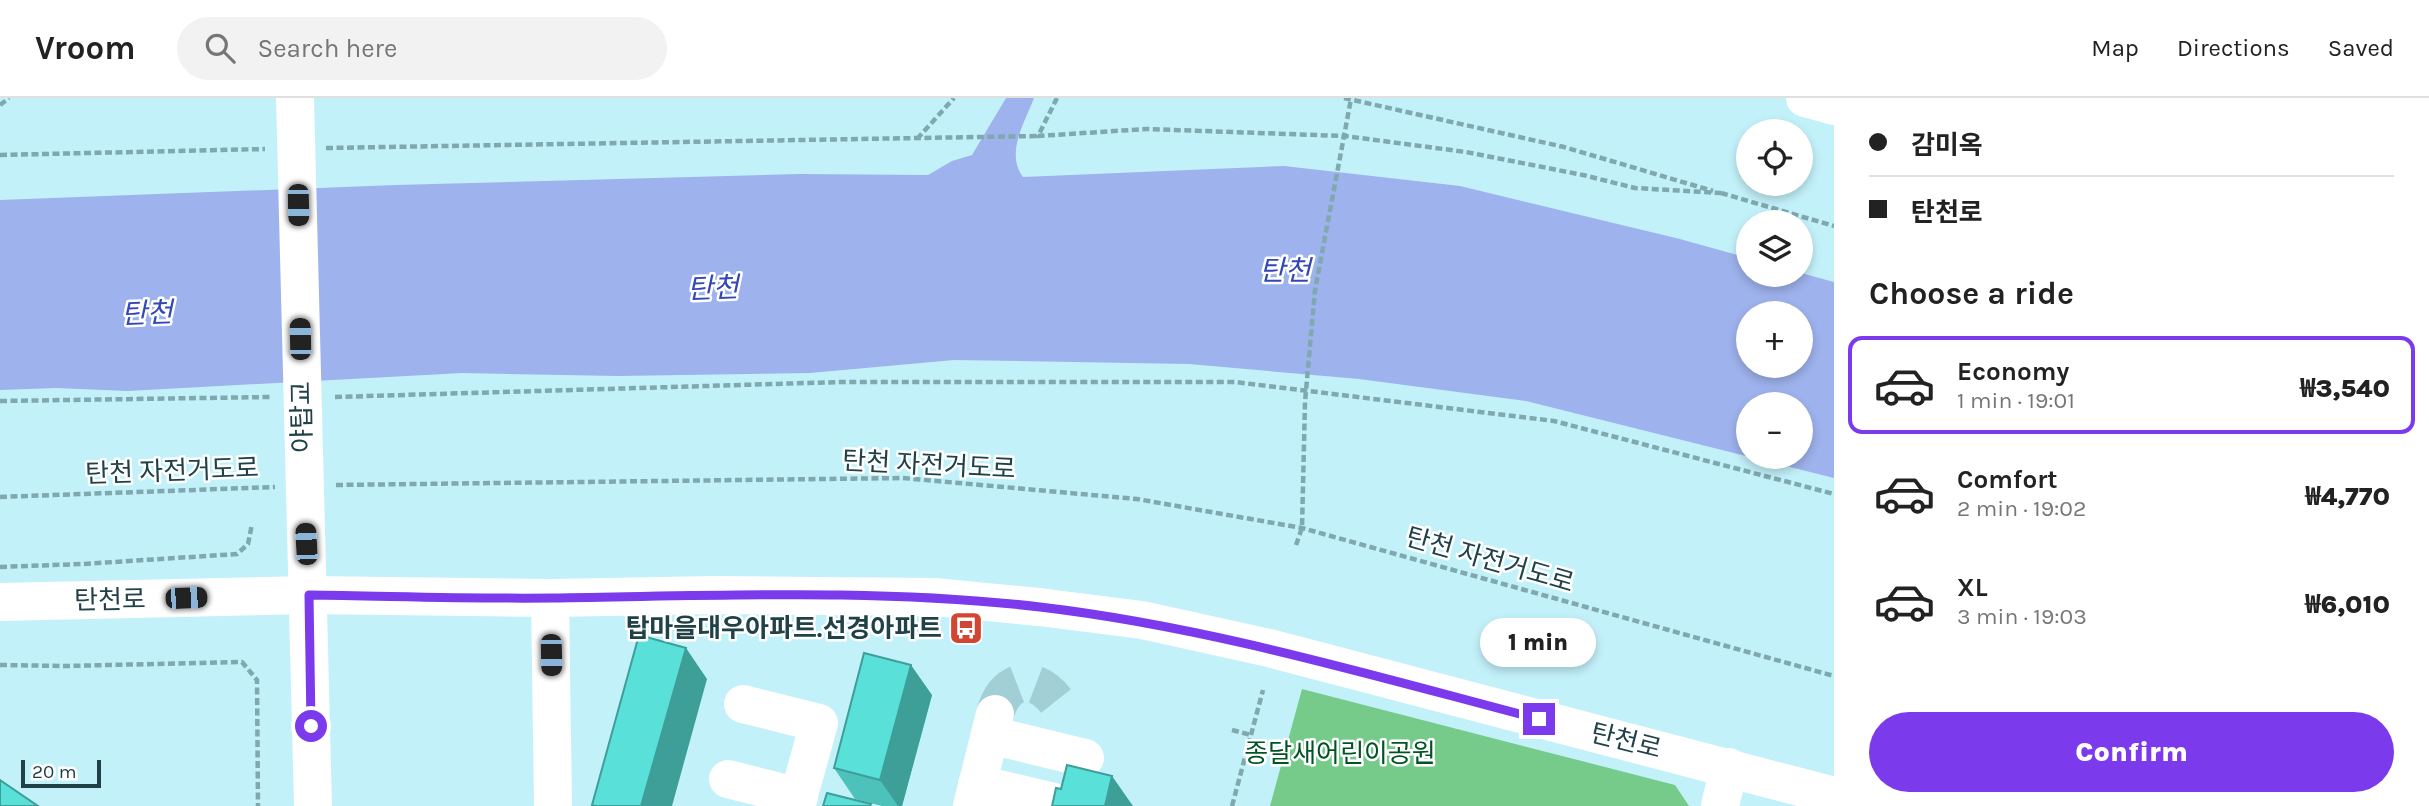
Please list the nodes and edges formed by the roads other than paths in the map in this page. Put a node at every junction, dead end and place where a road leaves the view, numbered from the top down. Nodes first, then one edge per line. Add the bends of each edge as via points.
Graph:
1 (295, 98) edge
2 (1805, 98) edge
3 (1834, 106) edge
4 (309, 595) junction
5 (550, 598) junction
6 (0, 602) edge
7 (743, 704) dead end
8 (1086, 758) dead end
9 (1729, 767) junction
10 (728, 779) dead end
11 (974, 795) edge
12 (1834, 796) edge
13 (798, 802) edge
14 (1054, 802) edge
15 (313, 806) edge
16 (554, 806) edge
17 (1720, 806) edge

1 - 4 main road, 야탑교
2 - 3 main road
4 - 5 main road, 탄천로
4 - 6 main road, 탄천로
4 - 15 main road, 야탑교
5 - 9 main road, 탄천로 via 934,597 1142,620
5 - 16 main road
7 - 13 main road via 819,723
8 - 11 main road via 992,724
9 - 12 main road, 탄천로
9 - 17 main road
10 - 13 main road
11 - 14 main road

